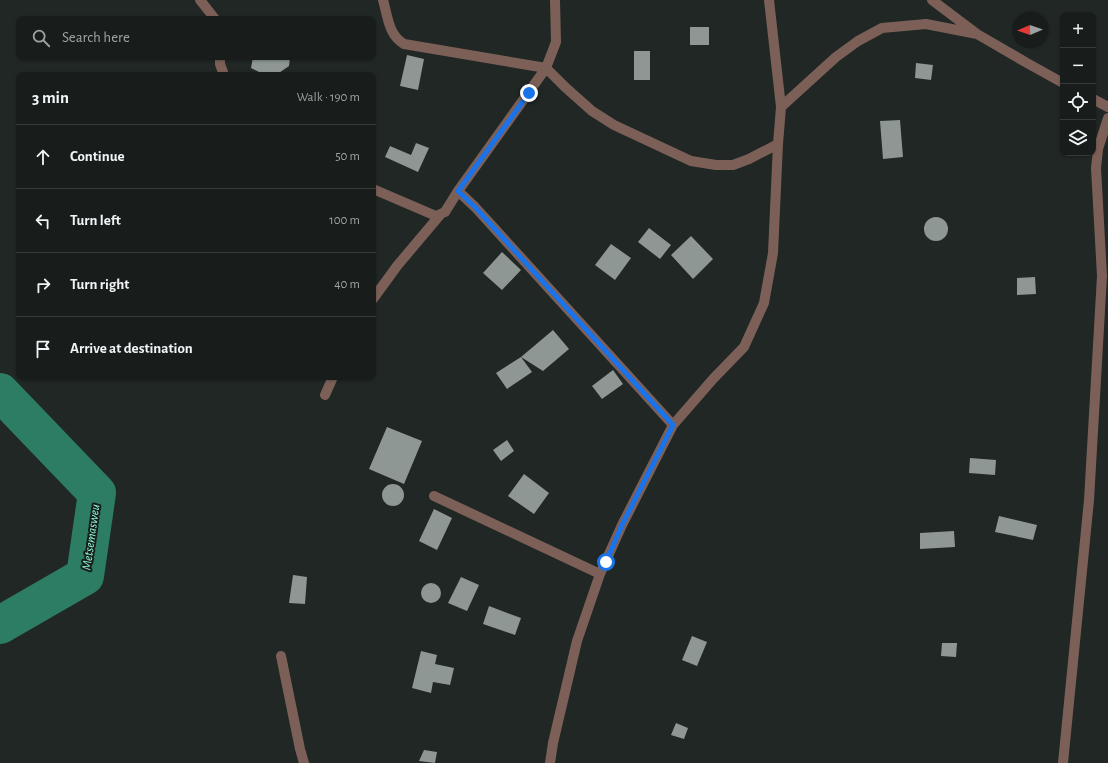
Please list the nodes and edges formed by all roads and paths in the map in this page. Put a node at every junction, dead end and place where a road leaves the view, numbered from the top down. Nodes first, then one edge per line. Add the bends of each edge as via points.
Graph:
1 (200, 0) edge
2 (383, 0) edge
3 (555, 0) edge
4 (769, 0) edge
5 (932, 0) edge
6 (213, 16) edge
7 (977, 34) junction
8 (220, 60) edge
9 (546, 68) junction
10 (223, 72) edge
11 (1060, 81) edge
12 (1096, 101) edge
13 (781, 107) junction
14 (1108, 107) edge
15 (1108, 118) edge
16 (778, 144) junction
17 (376, 190) edge
18 (458, 191) junction
19 (440, 215) junction
20 (376, 295) edge
21 (332, 380) edge
22 (325, 395) dead end
23 (673, 425) junction
24 (434, 496) dead end
25 (600, 574) junction
26 (281, 656) dead end
27 (304, 763) edge
28 (550, 763) edge
29 (1063, 763) edge

1 - 6 street
2 - 9 street via 392,33 404,44
3 - 9 street via 556,42
4 - 13 street
5 - 7 street
7 - 11 street
7 - 13 street via 926,24 882,28 836,57
8 - 10 street
9 - 16 street via 597,115 690,161 733,165
9 - 18 street
12 - 14 street
13 - 16 street
15 - 29 street via 1098,149 1096,168 1102,276 1090,484
16 - 23 street via 773,253 764,303 744,347
17 - 19 street via 436,216
18 - 19 street via 445,212
18 - 23 street
19 - 20 street
21 - 22 street
23 - 25 street
24 - 25 street
25 - 28 street via 577,641
26 - 27 street

